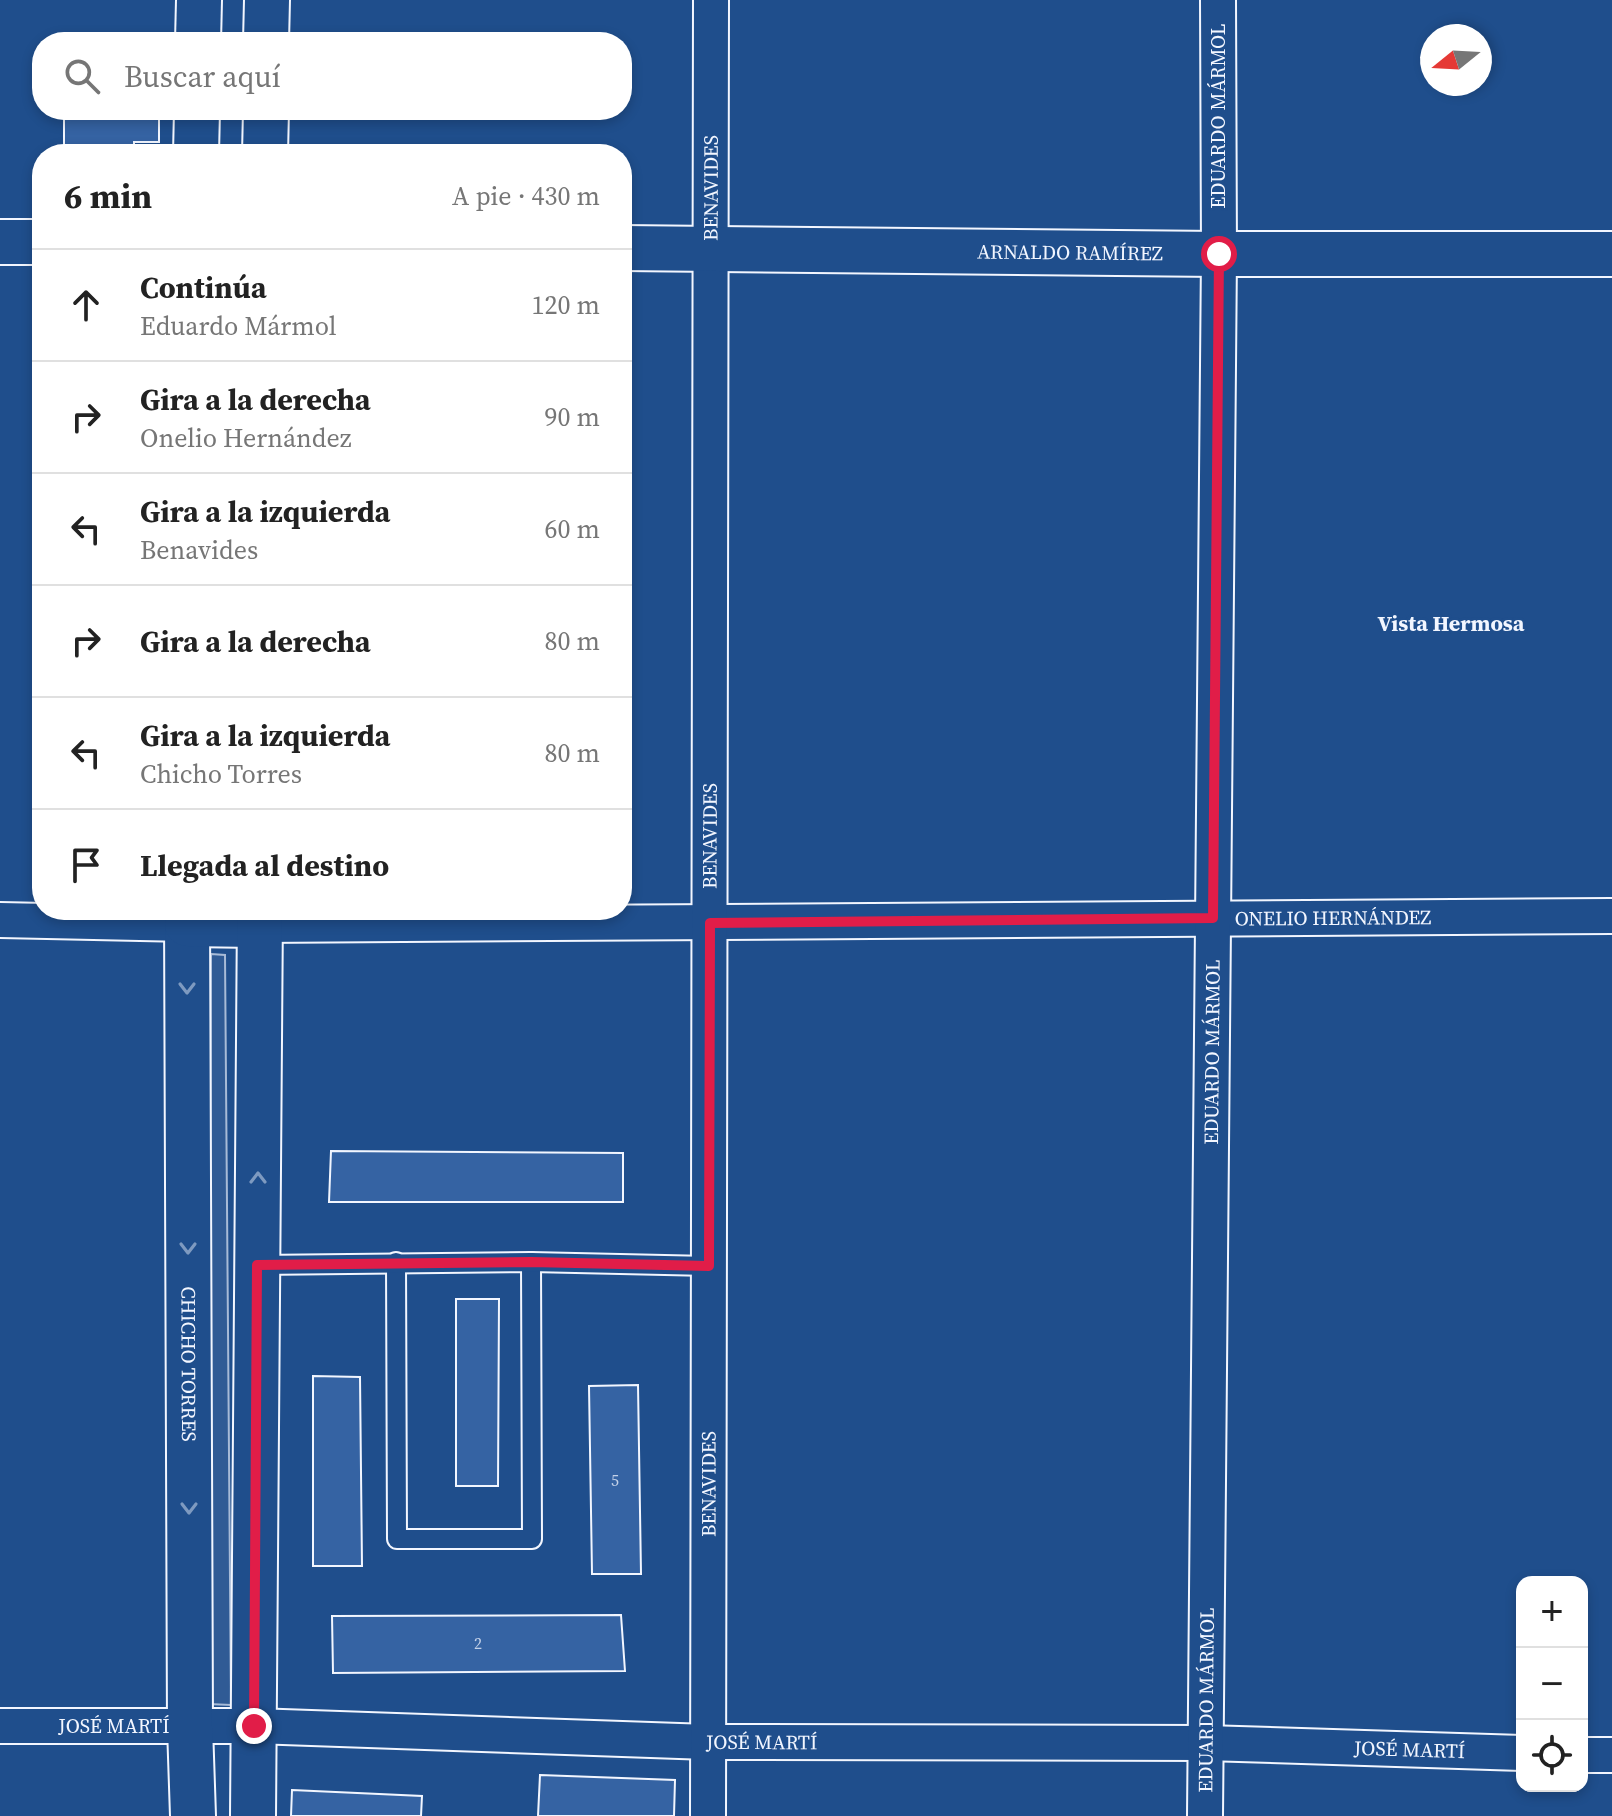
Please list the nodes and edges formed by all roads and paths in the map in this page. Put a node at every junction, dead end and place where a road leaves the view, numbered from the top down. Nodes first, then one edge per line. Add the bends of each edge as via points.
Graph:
1 (199, 0) edge
2 (267, 0) edge
3 (711, 0) edge
4 (1218, 0) edge
5 (198, 32) edge
6 (266, 32) edge
7 (197, 120) edge
8 (266, 120) edge
9 (196, 144) edge
10 (265, 144) edge
11 (0, 242) edge
12 (32, 242) edge
13 (632, 248) edge
14 (711, 249) junction
15 (1219, 254) junction
16 (1612, 254) edge
17 (1612, 916) edge
18 (1213, 918) junction
19 (32, 919) edge
20 (0, 920) edge
21 (187, 920) edge
22 (260, 920) edge
23 (440, 920) edge
24 (710, 923) junction
25 (396, 1262) junction
26 (531, 1262) junction
27 (257, 1265) junction
28 (709, 1266) junction
29 (0, 1726) edge
30 (254, 1726) junction
31 (190, 1727) junction
32 (708, 1742) junction
33 (1206, 1743) junction
34 (1516, 1753) edge
35 (1588, 1755) edge
36 (1612, 1755) edge
37 (193, 1816) edge
38 (253, 1816) edge
39 (708, 1816) edge
40 (1205, 1816) edge

1 - 5 street
2 - 6 street
3 - 14 street, BENAVIDES
4 - 15 street, EDUARDO MÁRMOL
7 - 9 street
8 - 10 street
11 - 12 street
13 - 14 street, ARNALDO RAMÍREZ
14 - 15 street, ARNALDO RAMÍREZ
14 - 24 street, BENAVIDES
15 - 16 street, ARNALDO RAMÍREZ
15 - 18 street, EDUARDO MÁRMOL
17 - 18 street, ONELIO HERNÁNDEZ
18 - 24 street, ONELIO HERNÁNDEZ
18 - 33 street, EDUARDO MÁRMOL
19 - 20 street, ONELIO HERNÁNDEZ
21 -> 31 street, CHICHO TORRES
27 -> 22 street
23 - 24 street, ONELIO HERNÁNDEZ
24 - 28 street, BENAVIDES
25 - 26 lane
25 - 26 lane via 397,1539 532,1539
25 - 27 lane
26 - 28 lane
27 - 30 street
28 - 32 street, BENAVIDES
29 - 31 street, JOSÉ MARTÍ
30 - 31 street, JOSÉ MARTÍ
30 - 32 street, JOSÉ MARTÍ
30 - 38 street
31 - 37 street, CHICHO TORRES
32 - 33 street, JOSÉ MARTÍ
32 - 39 street, BENAVIDES
33 - 34 street, JOSÉ MARTÍ
33 - 40 street, EDUARDO MÁRMOL
35 - 36 street

